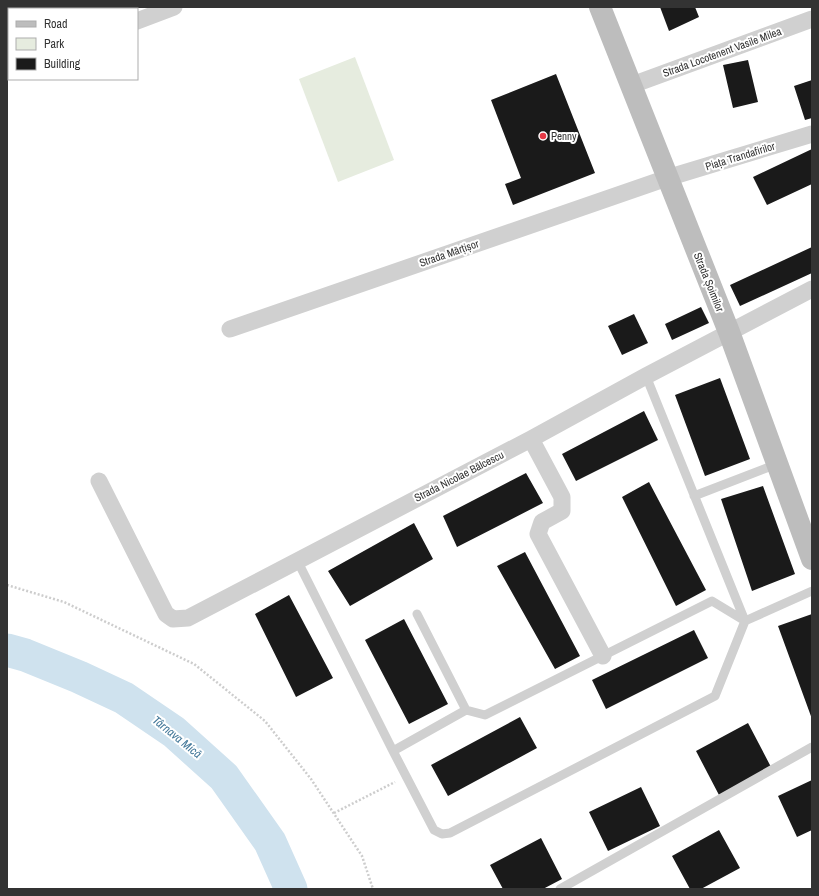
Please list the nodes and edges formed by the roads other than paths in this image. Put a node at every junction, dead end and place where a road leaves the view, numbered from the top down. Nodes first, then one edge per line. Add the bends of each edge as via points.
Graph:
1 (174, 7) edge
2 (600, 7) edge
3 (812, 19) edge
4 (138, 20) edge
5 (632, 86) junction
6 (812, 134) edge
7 (667, 178) junction
8 (812, 289) edge
9 (230, 329) dead end
10 (729, 332) junction
11 (646, 376) junction
12 (531, 439) junction
13 (777, 464) junction
14 (99, 481) dead end
15 (694, 496) junction
16 (812, 559) edge
17 (297, 560) junction
18 (812, 591) edge
19 (417, 614) dead end
20 (746, 621) junction
21 (604, 656) junction
22 (466, 710) junction
23 (812, 747) edge
24 (393, 751) junction
25 (560, 889) edge

1 - 4 street
2 - 5 street, Strada Șoimilor
3 - 5 street, Strada Locotenent Vasile Milea
5 - 7 street, Strada Șoimilor
6 - 7 street, Piața Trandafirilor
7 - 9 street, Strada Mărțișor
7 - 10 street, Strada Șoimilor
8 - 10 street
10 - 11 street, Strada Nicolae Bălcescu
10 - 13 street, Strada Șoimilor
11 - 12 street, Strada Nicolae Bălcescu
11 - 15 lane
12 - 17 street, Strada Nicolae Bălcescu
12 - 21 street via 562,497 562,510 542,522 538,534
13 - 15 lane
13 - 16 street, Strada Șoimilor
14 - 17 street, Strada Nicolae Bălcescu via 166,614 173,619 188,618
15 - 20 lane
17 - 24 lane
18 - 20 lane
19 - 22 lane
20 - 21 lane via 712,601
20 - 24 lane via 715,696 450,833 442,834 434,830
21 - 22 lane via 485,716
22 - 24 lane
23 - 25 lane

